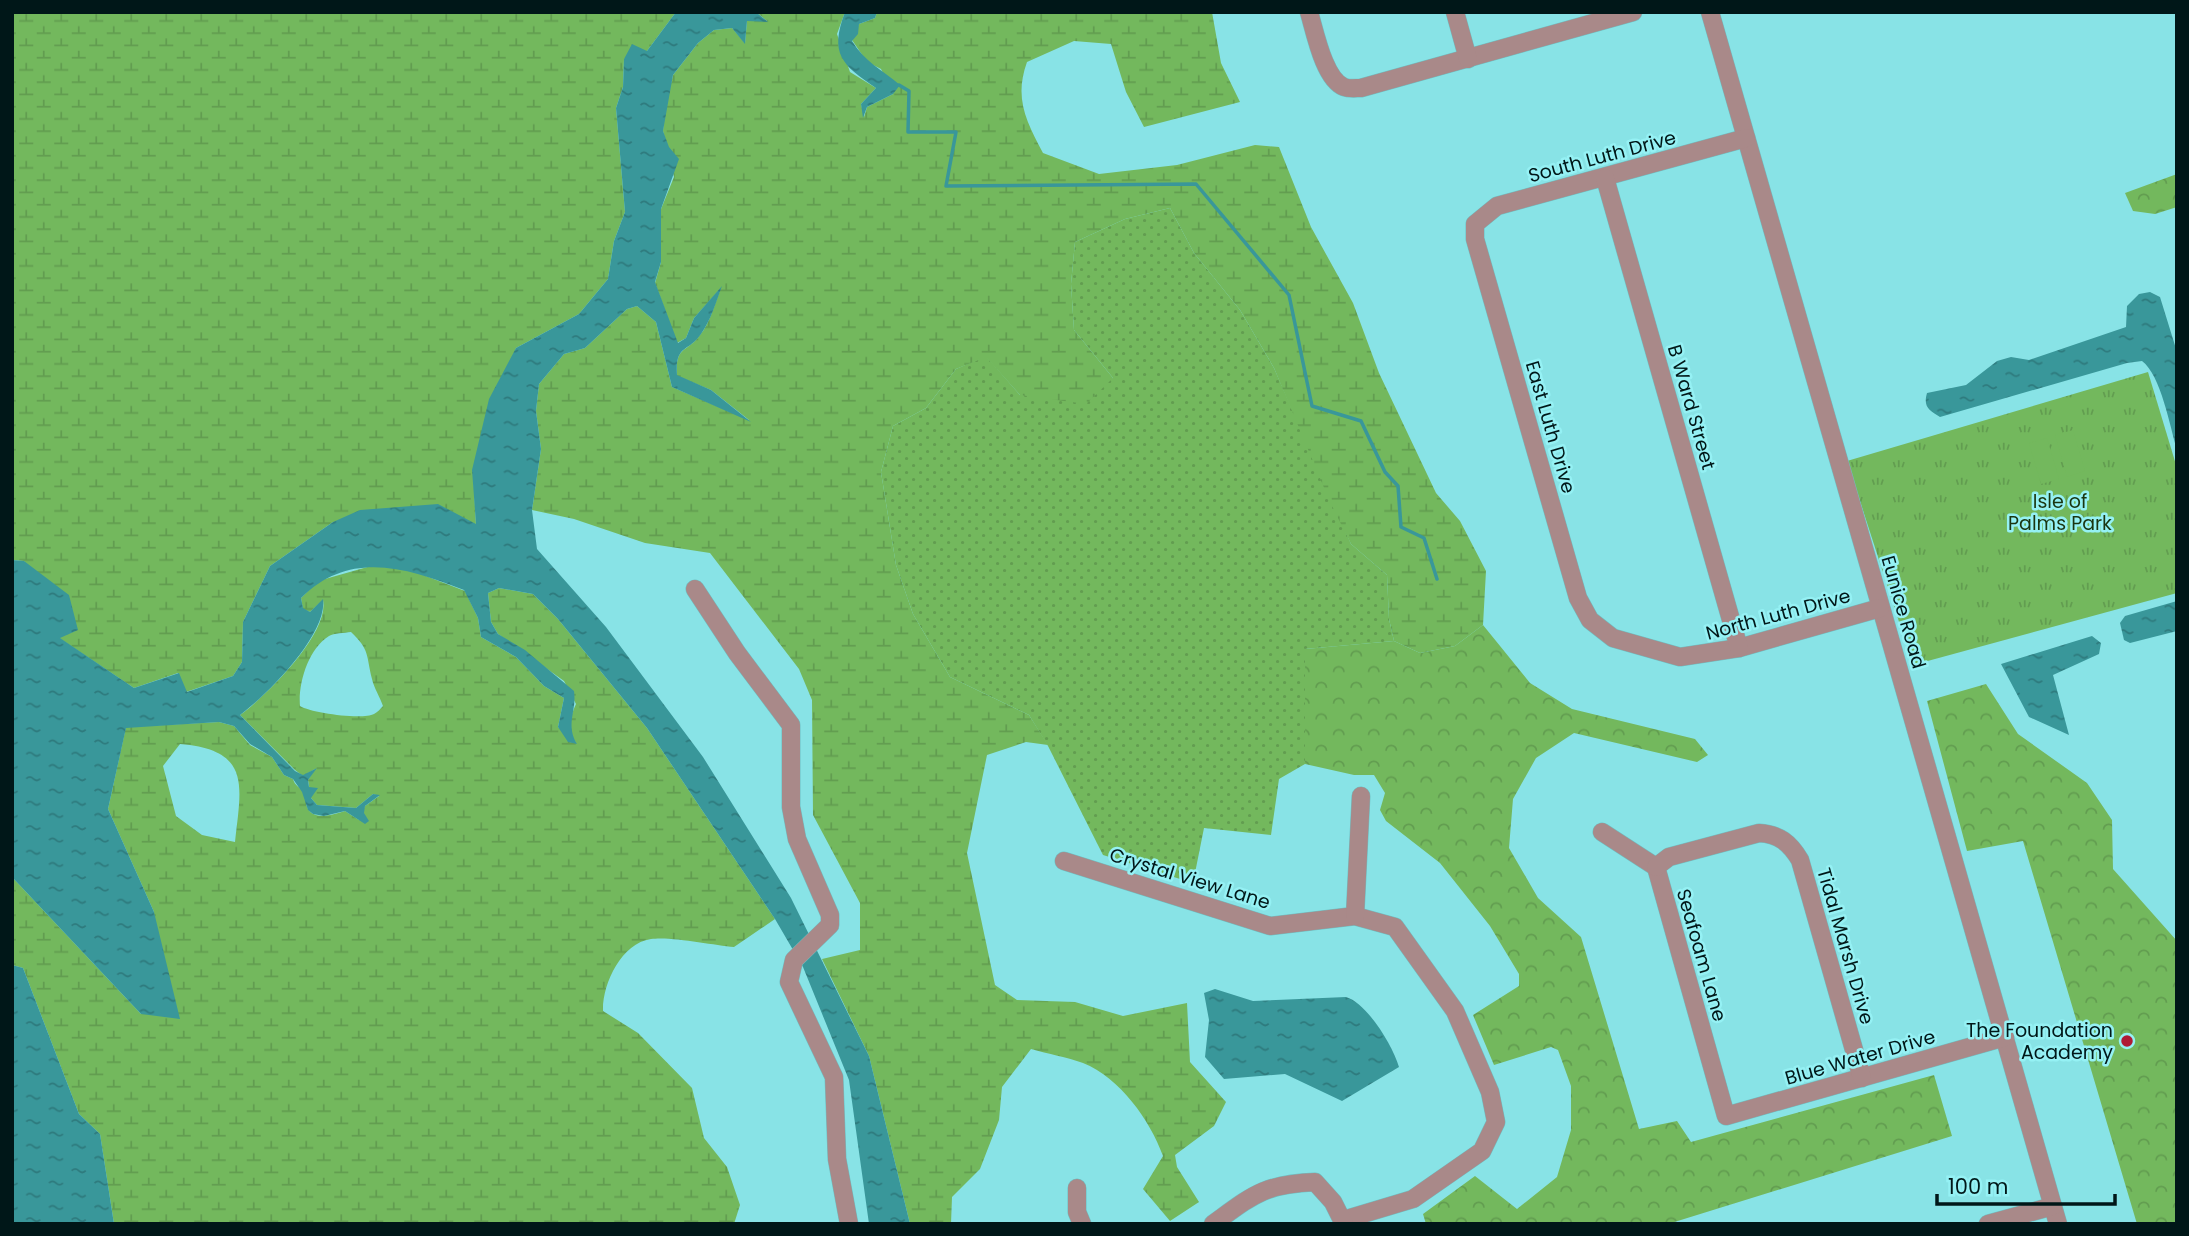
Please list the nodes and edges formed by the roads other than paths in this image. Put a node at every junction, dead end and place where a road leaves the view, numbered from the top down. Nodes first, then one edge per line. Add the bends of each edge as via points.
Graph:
1 (1309, 12) edge
2 (1455, 12) edge
3 (1633, 12) edge
4 (1710, 12) edge
5 (1468, 59) junction
6 (1746, 138) junction
7 (1605, 178) junction
8 (1475, 224) joint
9 (695, 589) dead end
10 (1881, 608) junction
11 (1605, 633) joint
12 (1738, 648) junction
13 (1361, 796) dead end
14 (1602, 832) dead end
15 (1064, 861) dead end
16 (1656, 867) junction
17 (1355, 916) junction
18 (2005, 1037) junction
19 (1862, 1078) junction
20 (1726, 1116) joint
21 (1077, 1188) dead end
22 (2053, 1206) junction
23 (1343, 1222) edge
24 (849, 1224) edge
25 (1082, 1224) edge
26 (1213, 1224) edge
27 (1988, 1224) edge
28 (2058, 1224) edge

1 - 5 street via 1323,59 1334,79 1345,87 1377,85
2 - 5 street
3 - 5 street
4 - 6 street, Eunice Road
6 - 7 street, South Luth Drive
6 - 10 street, Eunice Road
7 - 8 street, South Luth Drive via 1497,206
7 - 12 street, B Ward Street
8 - 11 street, East Luth Drive via 1475,239 1578,598 1590,620
9 - 24 street via 791,725 791,807 797,839 830,915 830,925 794,960 789,982 834,1077 837,1159
10 - 12 street, North Luth Drive
10 - 18 street, Eunice Road
11 - 12 street, North Luth Drive via 1680,657
13 - 17 street
14 - 16 street
15 - 17 street, Crystal View Lane via 1270,926
16 - 19 street, Tidal Marsh Drive via 1669,857 1759,833 1788,843 1800,860
16 - 20 street, Seafoam Lane
17 - 23 street, Crystal View Lane via 1395,927 1428,971 1455,1011 1490,1092 1496,1122 1482,1150 1413,1199
18 - 19 street, Blue Water Drive
18 - 22 street, Eunice Road
19 - 20 street, Blue Water Drive
21 - 25 street
22 - 27 street
22 - 28 street, Eunice Road
23 - 26 street via 1315,1182 1265,1188

